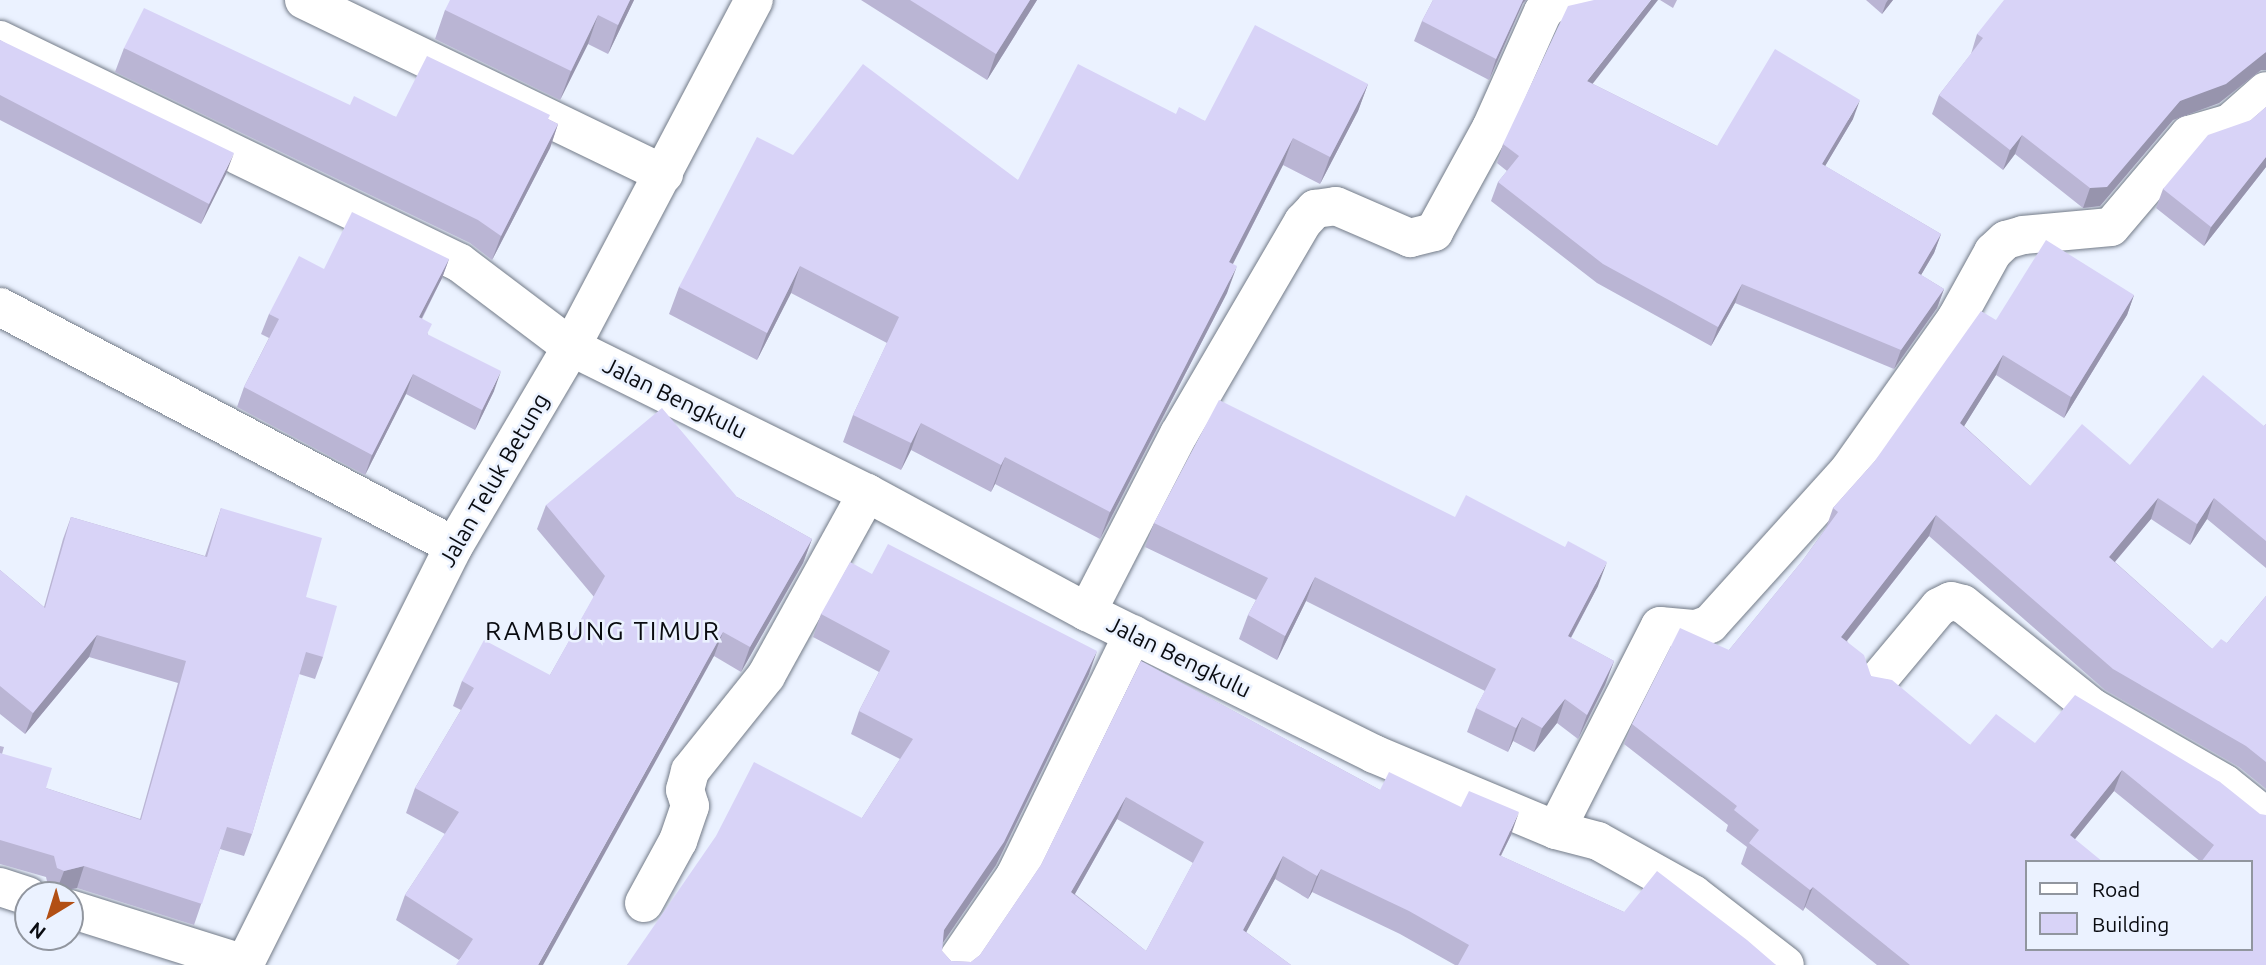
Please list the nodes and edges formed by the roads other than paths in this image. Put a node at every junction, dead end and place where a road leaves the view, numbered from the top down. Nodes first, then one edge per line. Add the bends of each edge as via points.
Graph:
1 (304, 0) edge
2 (754, 0) edge
3 (1579, 0) edge
4 (0, 40) edge
5 (2266, 91) edge
6 (664, 174) junction
7 (0, 307) edge
8 (571, 347) junction
9 (867, 493) junction
10 (454, 546) junction
11 (1087, 612) junction
12 (1133, 634) junction
13 (1878, 680) edge
14 (2266, 817) edge
15 (1556, 830) junction
16 (644, 903) dead end
17 (84, 914) edge
18 (244, 965) edge
19 (954, 965) edge
20 (1785, 965) edge

1 - 6 street
2 - 6 street, Jalan Teluk Betung
3 - 11 street via 1552,3 1536,23 1490,128 1434,232 1410,238 1336,205 1315,209 1303,222 1179,434
4 - 8 street, Jalan Bengkulu via 460,263
5 - 15 street via 2230,123 2189,135 2111,227 2023,235 2006,240 1993,252 1956,319 1839,480 1710,624 1696,629 1660,626
6 - 8 street, Jalan Teluk Betung
7 - 10 street
8 - 9 street, Jalan Bengkulu
8 - 10 street, Jalan Teluk Betung
9 - 11 street, Jalan Bengkulu
9 - 16 street via 765,676 690,771 685,790 690,806 678,841
10 - 18 street, Jalan Teluk Betung
11 - 12 street, Jalan Bengkulu
12 - 15 street, Jalan Bengkulu via 1374,754
12 - 19 street via 1014,876
13 - 14 street via 1939,607 1951,601 1963,604 2093,708 2225,784
15 - 20 street, Jalan Bengkulu via 1598,841 1693,894
17 - 18 street

